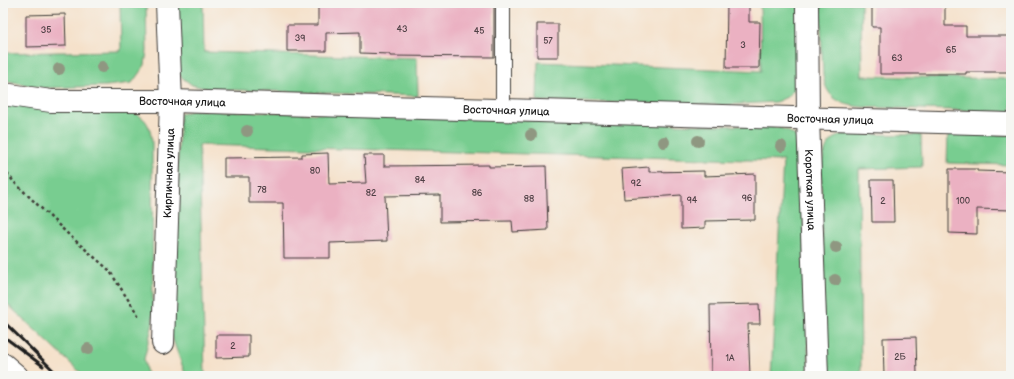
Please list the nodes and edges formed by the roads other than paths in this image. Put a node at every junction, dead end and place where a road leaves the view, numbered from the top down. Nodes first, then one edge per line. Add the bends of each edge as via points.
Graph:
1 (167, 3) edge
2 (503, 3) edge
3 (807, 3) edge
4 (3, 94) edge
5 (171, 101) junction
6 (503, 109) junction
7 (808, 118) junction
8 (1011, 124) edge
9 (163, 343) dead end
10 (3, 364) edge
11 (18, 376) edge
12 (817, 376) edge

1 - 5 street, Кирпичная улица
2 - 6 lane
3 - 7 street, Короткая улица
4 - 5 street, Восточная улица via 50,101
5 - 6 street, Восточная улица
5 - 9 street, Кирпичная улица
6 - 7 street, Восточная улица
7 - 8 street, Восточная улица
7 - 12 street, Короткая улица
10 - 11 street

